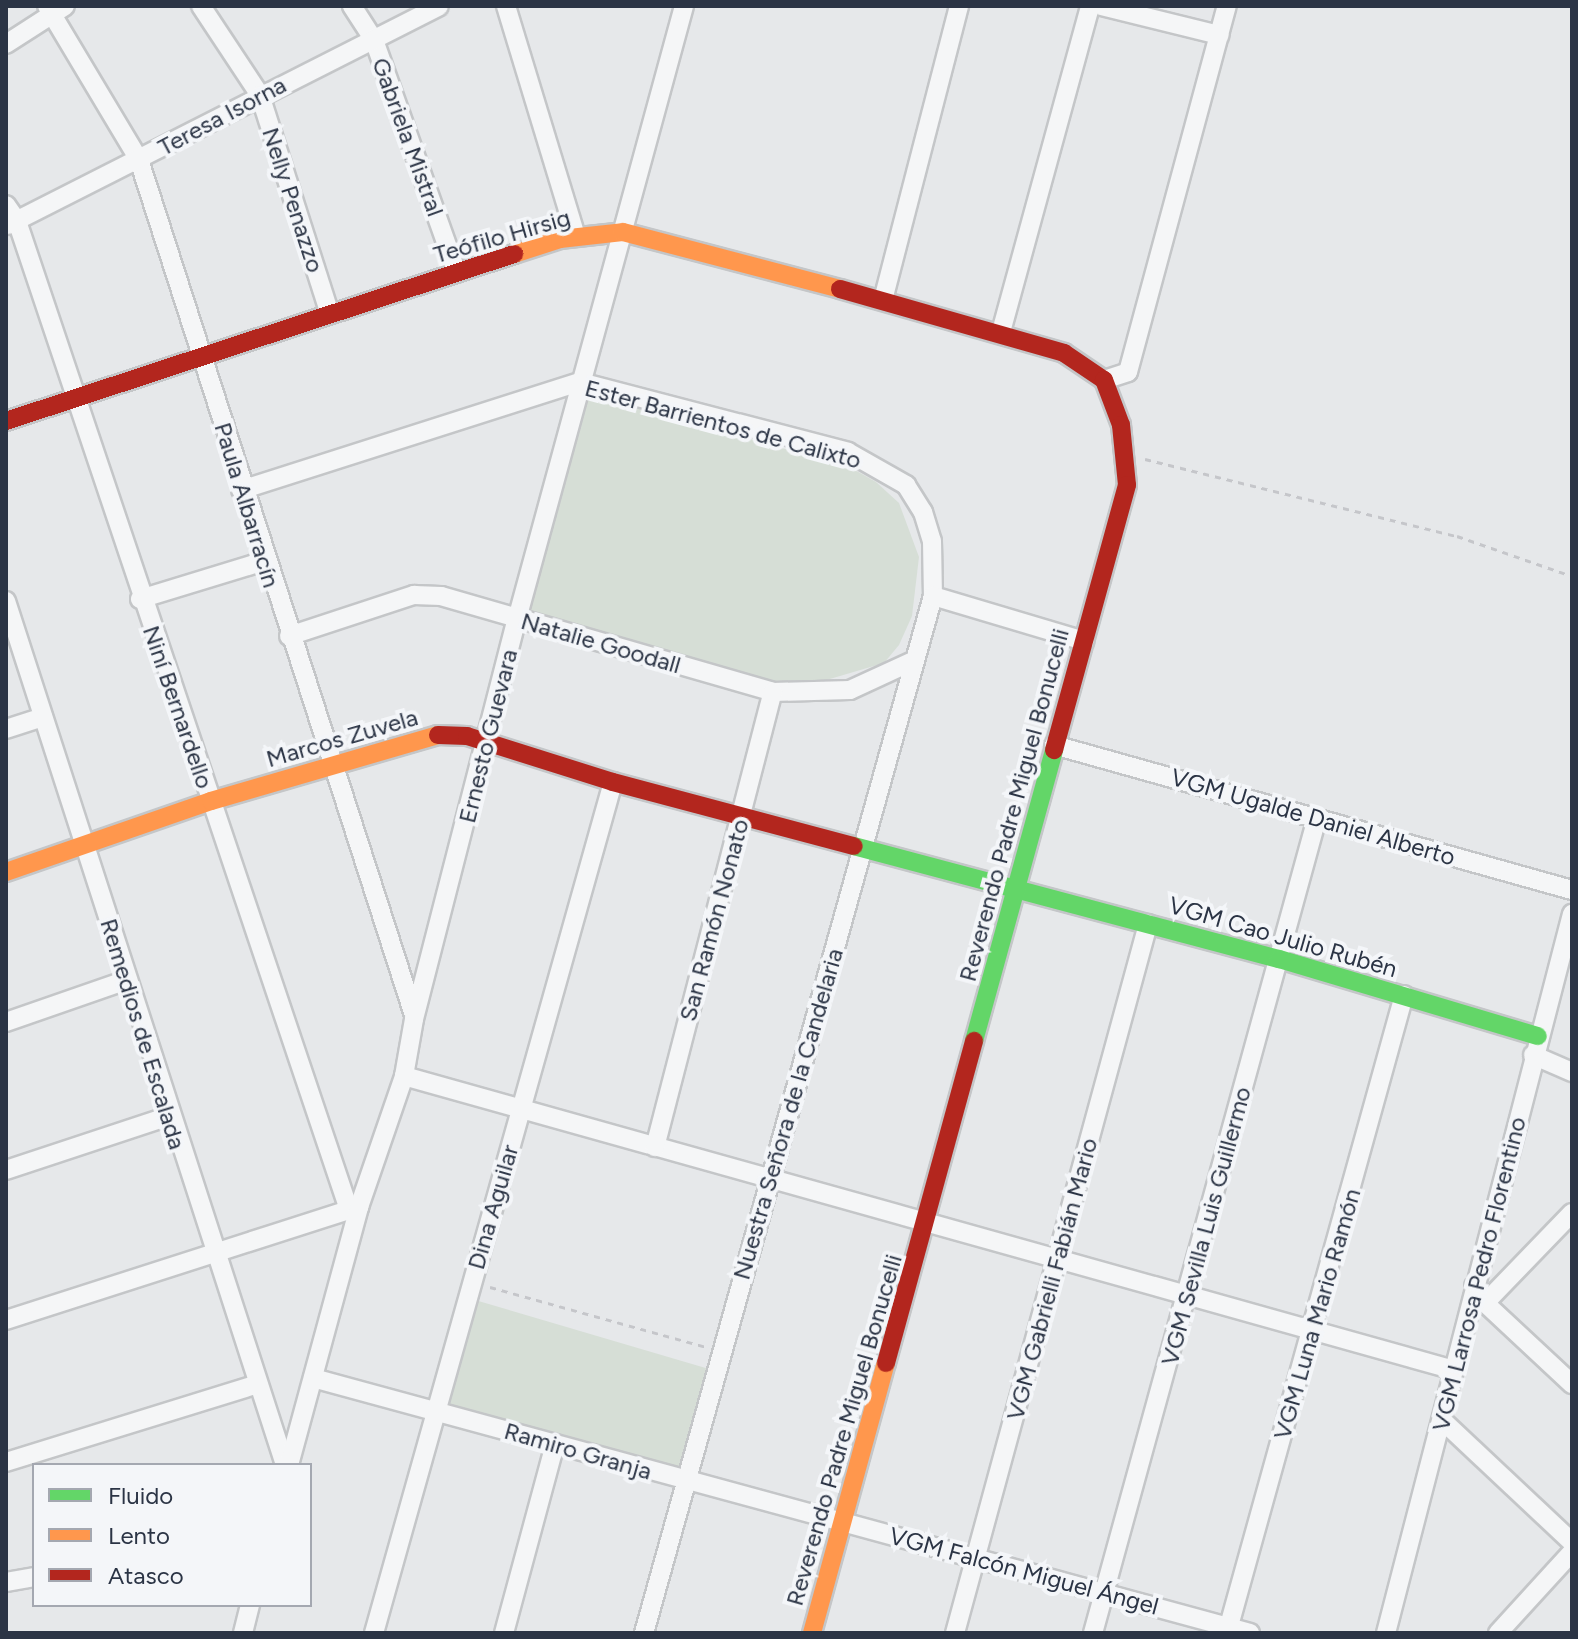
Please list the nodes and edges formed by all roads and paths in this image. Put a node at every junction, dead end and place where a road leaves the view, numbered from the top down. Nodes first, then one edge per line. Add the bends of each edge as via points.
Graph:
1 (201, 6) edge
2 (352, 6) edge
3 (439, 6) edge
4 (506, 6) edge
5 (684, 6) edge
6 (959, 6) edge
7 (1090, 6) edge
8 (1101, 6) edge
9 (1227, 6) edge
10 (55, 9) edge
11 (1219, 35) junction
12 (374, 40) junction
13 (6, 44) edge
14 (260, 95) junction
15 (139, 160) junction
16 (10, 218) edge
17 (623, 232) junction
18 (576, 237) junction
19 (457, 273) junction
20 (883, 300) junction
21 (330, 314) junction
22 (1001, 332) junction
23 (201, 357) junction
24 (1104, 380) junction
25 (580, 382) junction
26 (76, 398) junction
27 (6, 421) edge
28 (1126, 452) junction
29 (241, 490) junction
30 (264, 561) junction
31 (1572, 576) edge
32 (933, 596) junction
33 (140, 599) junction
34 (6, 601) edge
35 (517, 619) junction
36 (289, 636) junction
37 (1084, 641) junction
38 (913, 661) junction
39 (773, 692) junction
40 (43, 717) junction
41 (6, 729) edge
42 (487, 743) junction
43 (1054, 745) junction
44 (333, 766) junction
45 (613, 782) junction
46 (211, 801) junction
47 (742, 814) junction
48 (1317, 818) junction
49 (84, 846) junction
50 (862, 848) junction
51 (6, 872) edge
52 (1014, 889) junction
53 (1572, 890) edge
54 (1572, 914) edge
55 (1148, 924) junction
56 (1279, 959) junction
57 (127, 980) junction
58 (1404, 995) junction
59 (414, 1019) junction
60 (6, 1022) edge
61 (1538, 1036) junction
62 (1533, 1055) junction
63 (1572, 1072) edge
64 (404, 1076) junction
65 (520, 1110) junction
66 (169, 1116) junction
67 (655, 1147) junction
68 (6, 1170) edge
69 (770, 1179) junction
70 (354, 1209) junction
71 (1572, 1213) edge
72 (927, 1224) junction
73 (214, 1254) junction
74 (1059, 1259) junction
75 (472, 1282) junction
76 (1474, 1286) junction
77 (1188, 1295) junction
78 (1485, 1303) junction
79 (6, 1320) edge
80 (1313, 1330) junction
81 (721, 1352) junction
82 (1454, 1370) junction
83 (313, 1378) junction
84 (258, 1384) junction
85 (1572, 1384) edge
86 (435, 1411) junction
87 (1443, 1421) junction
88 (555, 1444) junction
89 (6, 1462) edge
90 (286, 1463) edge
91 (288, 1463) edge
92 (685, 1480) junction
93 (843, 1524) junction
94 (1572, 1542) edge
95 (1572, 1552) edge
96 (976, 1558) junction
97 (32, 1577) edge
98 (6, 1582) edge
99 (1105, 1592) junction
100 (250, 1607) edge
101 (1228, 1630) edge
102 (1499, 1632) edge
103 (243, 1633) edge
104 (374, 1633) edge
105 (504, 1633) edge
106 (644, 1633) edge
107 (812, 1633) edge
108 (955, 1633) edge
109 (1093, 1633) edge
110 (1250, 1633) edge
111 (1386, 1633) edge

1 - 14 street, Nelly Penazzo
2 - 12 street, Gabriela Mistral
3 - 12 street, Teresa Isorna
4 - 18 street
5 - 17 street, Ernesto Guevara
6 - 20 street
7 - 22 street
8 - 11 street
9 - 11 street
10 - 13 street
10 - 15 street, Paula Albarracín
11 - 24 street via 1128,372
12 - 14 street, Teresa Isorna
12 - 19 street, Gabriela Mistral
14 - 15 street, Teresa Isorna
14 - 21 street, Nelly Penazzo
15 - 16 street, Teresa Isorna
15 - 23 street, Paula Albarracín
16 - 26 street, Niní Bernardello
17 - 18 street, Teófilo Hirsig
17 - 20 street, Teófilo Hirsig
17 - 25 street, Ernesto Guevara
18 - 19 street, Teófilo Hirsig
19 - 21 street, Teófilo Hirsig
20 - 22 street, Teófilo Hirsig
21 - 23 street, Teófilo Hirsig
22 - 24 street, Teófilo Hirsig via 1064,353
23 - 26 street, Teófilo Hirsig
23 - 29 street, Paula Albarracín
24 - 28 street, Reverendo Padre Miguel Bonucelli
25 - 29 street, Ester Barrientos de Calixto
25 - 32 street, Ester Barrientos de Calixto via 848,452 880,468 906,485 923,512 932,541
25 - 35 street, Ernesto Guevara
26 - 27 street, Teófilo Hirsig
26 - 33 street, Niní Bernardello
28 - 31 path via 1457,536
28 - 37 street, Reverendo Padre Miguel Bonucelli via 1127,485
29 - 30 street, Paula Albarracín
30 - 33 street
30 - 36 street, Paula Albarracín
32 - 37 street
32 - 38 street, Nuestra Señora de la Candelaria
33 - 46 street, Niní Bernardello
34 - 40 street, Remedios de Escalada
35 - 36 street, Natalie Goodall via 441,596 414,595
35 - 39 street, Natalie Goodall
35 - 42 street, Ernesto Guevara
36 - 44 street, Paula Albarracín
37 - 43 street, Reverendo Padre Miguel Bonucelli
38 - 39 street, Natalie Goodall via 850,690
38 - 50 street, Nuestra Señora de la Candelaria
39 - 47 street, San Ramón Nonato
40 - 41 street
40 - 49 street, Remedios de Escalada
42 - 44 street, Marcos Zuvela via 441,734
42 - 45 street, Marcos Zuvela
42 - 59 street, Ernesto Guevara
43 - 48 street, VGM Ugalde Daniel Alberto
43 - 52 street, Reverendo Padre Miguel Bonucelli
44 - 46 street, Marcos Zuvela
44 - 59 street, Paula Albarracín
45 - 47 street, Marcos Zuvela
45 - 65 street, Dina Aguilar
46 - 49 street, Marcos Zuvela
46 - 70 street, Niní Bernardello
47 - 50 street, Marcos Zuvela
47 - 67 street, San Ramón Nonato
48 - 53 street, VGM Ugalde Daniel Alberto
48 - 56 street, VGM Sevilla Luis Guillermo
49 - 51 street, Marcos Zuvela
49 - 57 street, Remedios de Escalada
50 - 52 street, VGM Cao Julio Rubén
50 - 69 street, Nuestra Señora de la Candelaria
52 - 55 street, VGM Cao Julio Rubén
52 - 72 street, Reverendo Padre Miguel Bonucelli
54 - 61 street, VGM Larrosa Pedro Florentino
55 - 56 street, VGM Cao Julio Rubén
55 - 74 street, VGM Gabrielli Fabián Mario
56 - 58 street, VGM Cao Julio Rubén
56 - 77 street, VGM Sevilla Luis Guillermo
57 - 60 street
57 - 66 street, Remedios de Escalada
58 - 61 street, VGM Cao Julio Rubén
58 - 80 street, VGM Luna Mario Ramón
59 - 64 street, Ernesto Guevara
61 - 62 street, VGM Larrosa Pedro Florentino
62 - 63 street
62 - 76 street, VGM Larrosa Pedro Florentino
64 - 65 street
64 - 70 street, Ernesto Guevara
65 - 67 street
65 - 75 street, Dina Aguilar
66 - 68 street
66 - 73 street, Remedios de Escalada
67 - 69 street
69 - 72 street
69 - 81 street, Nuestra Señora de la Candelaria
70 - 73 street
70 - 83 street, Ernesto Guevara
71 - 78 street
72 - 74 street
72 - 93 street, Reverendo Padre Miguel Bonucelli
73 - 79 street
73 - 84 street, Remedios de Escalada
74 - 77 street
74 - 96 street, VGM Gabrielli Fabián Mario
75 - 81 path
75 - 86 street, Dina Aguilar
76 - 78 street
76 - 82 street, VGM Larrosa Pedro Florentino
77 - 80 street
77 - 99 street, VGM Sevilla Luis Guillermo
78 - 85 street
80 - 82 street
80 - 101 street, VGM Luna Mario Ramón
81 - 92 street, Nuestra Señora de la Candelaria
82 - 87 street, VGM Larrosa Pedro Florentino
83 - 86 street, Ramiro Granja
83 - 91 street, Ernesto Guevara
84 - 89 street
84 - 90 street, Remedios de Escalada
86 - 88 street, Ramiro Granja
86 - 104 street, Dina Aguilar
87 - 94 street
87 - 111 street, VGM Larrosa Pedro Florentino
88 - 92 street, Ramiro Granja
88 - 105 street
92 - 93 street, Ramiro Granja
92 - 106 street, Nuestra Señora de la Candelaria
93 - 96 street, VGM Falcón Miguel Ángel
93 - 107 street, Reverendo Padre Miguel Bonucelli
95 - 102 street
96 - 99 street, VGM Falcón Miguel Ángel
96 - 108 street, VGM Gabrielli Fabián Mario
97 - 98 street
99 - 101 street, VGM Falcón Miguel Ángel
99 - 109 street, VGM Sevilla Luis Guillermo
100 - 103 street
101 - 110 street, VGM Falcón Miguel Ángel

